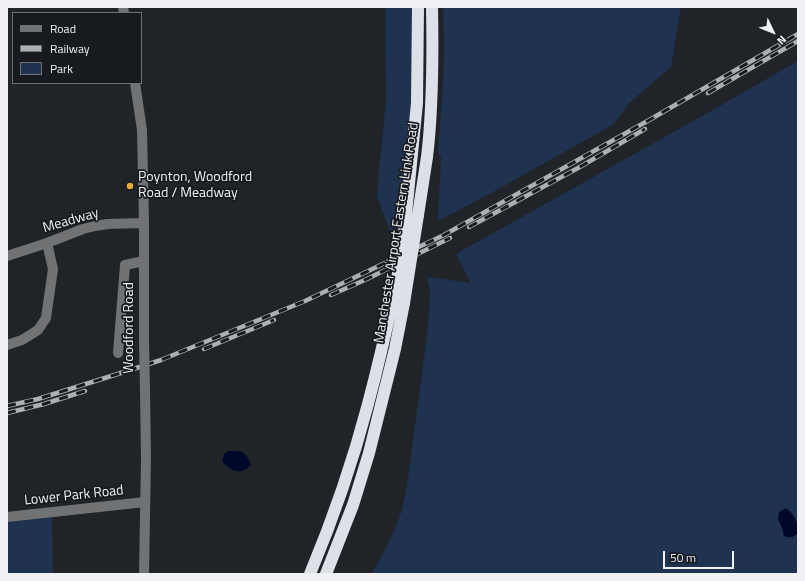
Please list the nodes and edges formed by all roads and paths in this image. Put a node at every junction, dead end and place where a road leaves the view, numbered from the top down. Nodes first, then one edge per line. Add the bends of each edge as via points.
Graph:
1 (418, 7) edge
2 (432, 7) edge
3 (135, 84) edge
4 (412, 214) junction
5 (144, 223) junction
6 (47, 243) junction
7 (7, 256) edge
8 (144, 261) junction
9 (398, 303) junction
10 (7, 345) edge
11 (118, 353) dead end
12 (145, 502) junction
13 (7, 517) edge
14 (144, 574) edge
15 (310, 574) edge
16 (326, 574) edge

1 - 4 highway, Manchester Airport Eastern Link Road
2 - 4 highway, Manchester Airport Eastern Link Road via 431,100 427,156
3 - 5 street, Woodford Road via 142,130
4 - 9 highway, Manchester Airport Eastern Link Road, bridge
5 - 6 street, Meadway via 95,226
5 - 8 street, Woodford Road
6 - 7 street, Meadway
6 - 10 street via 53,269 46,318 38,330 22,340
8 - 11 street via 125,264
8 - 12 street, Woodford Road, bridge
9 - 15 highway, Manchester Airport Eastern Link Road via 355,449
9 - 16 highway, Manchester Airport Eastern Link Road via 395,349 369,453 353,505
12 - 13 street, Lower Park Road
12 - 14 street, Woodford Road

